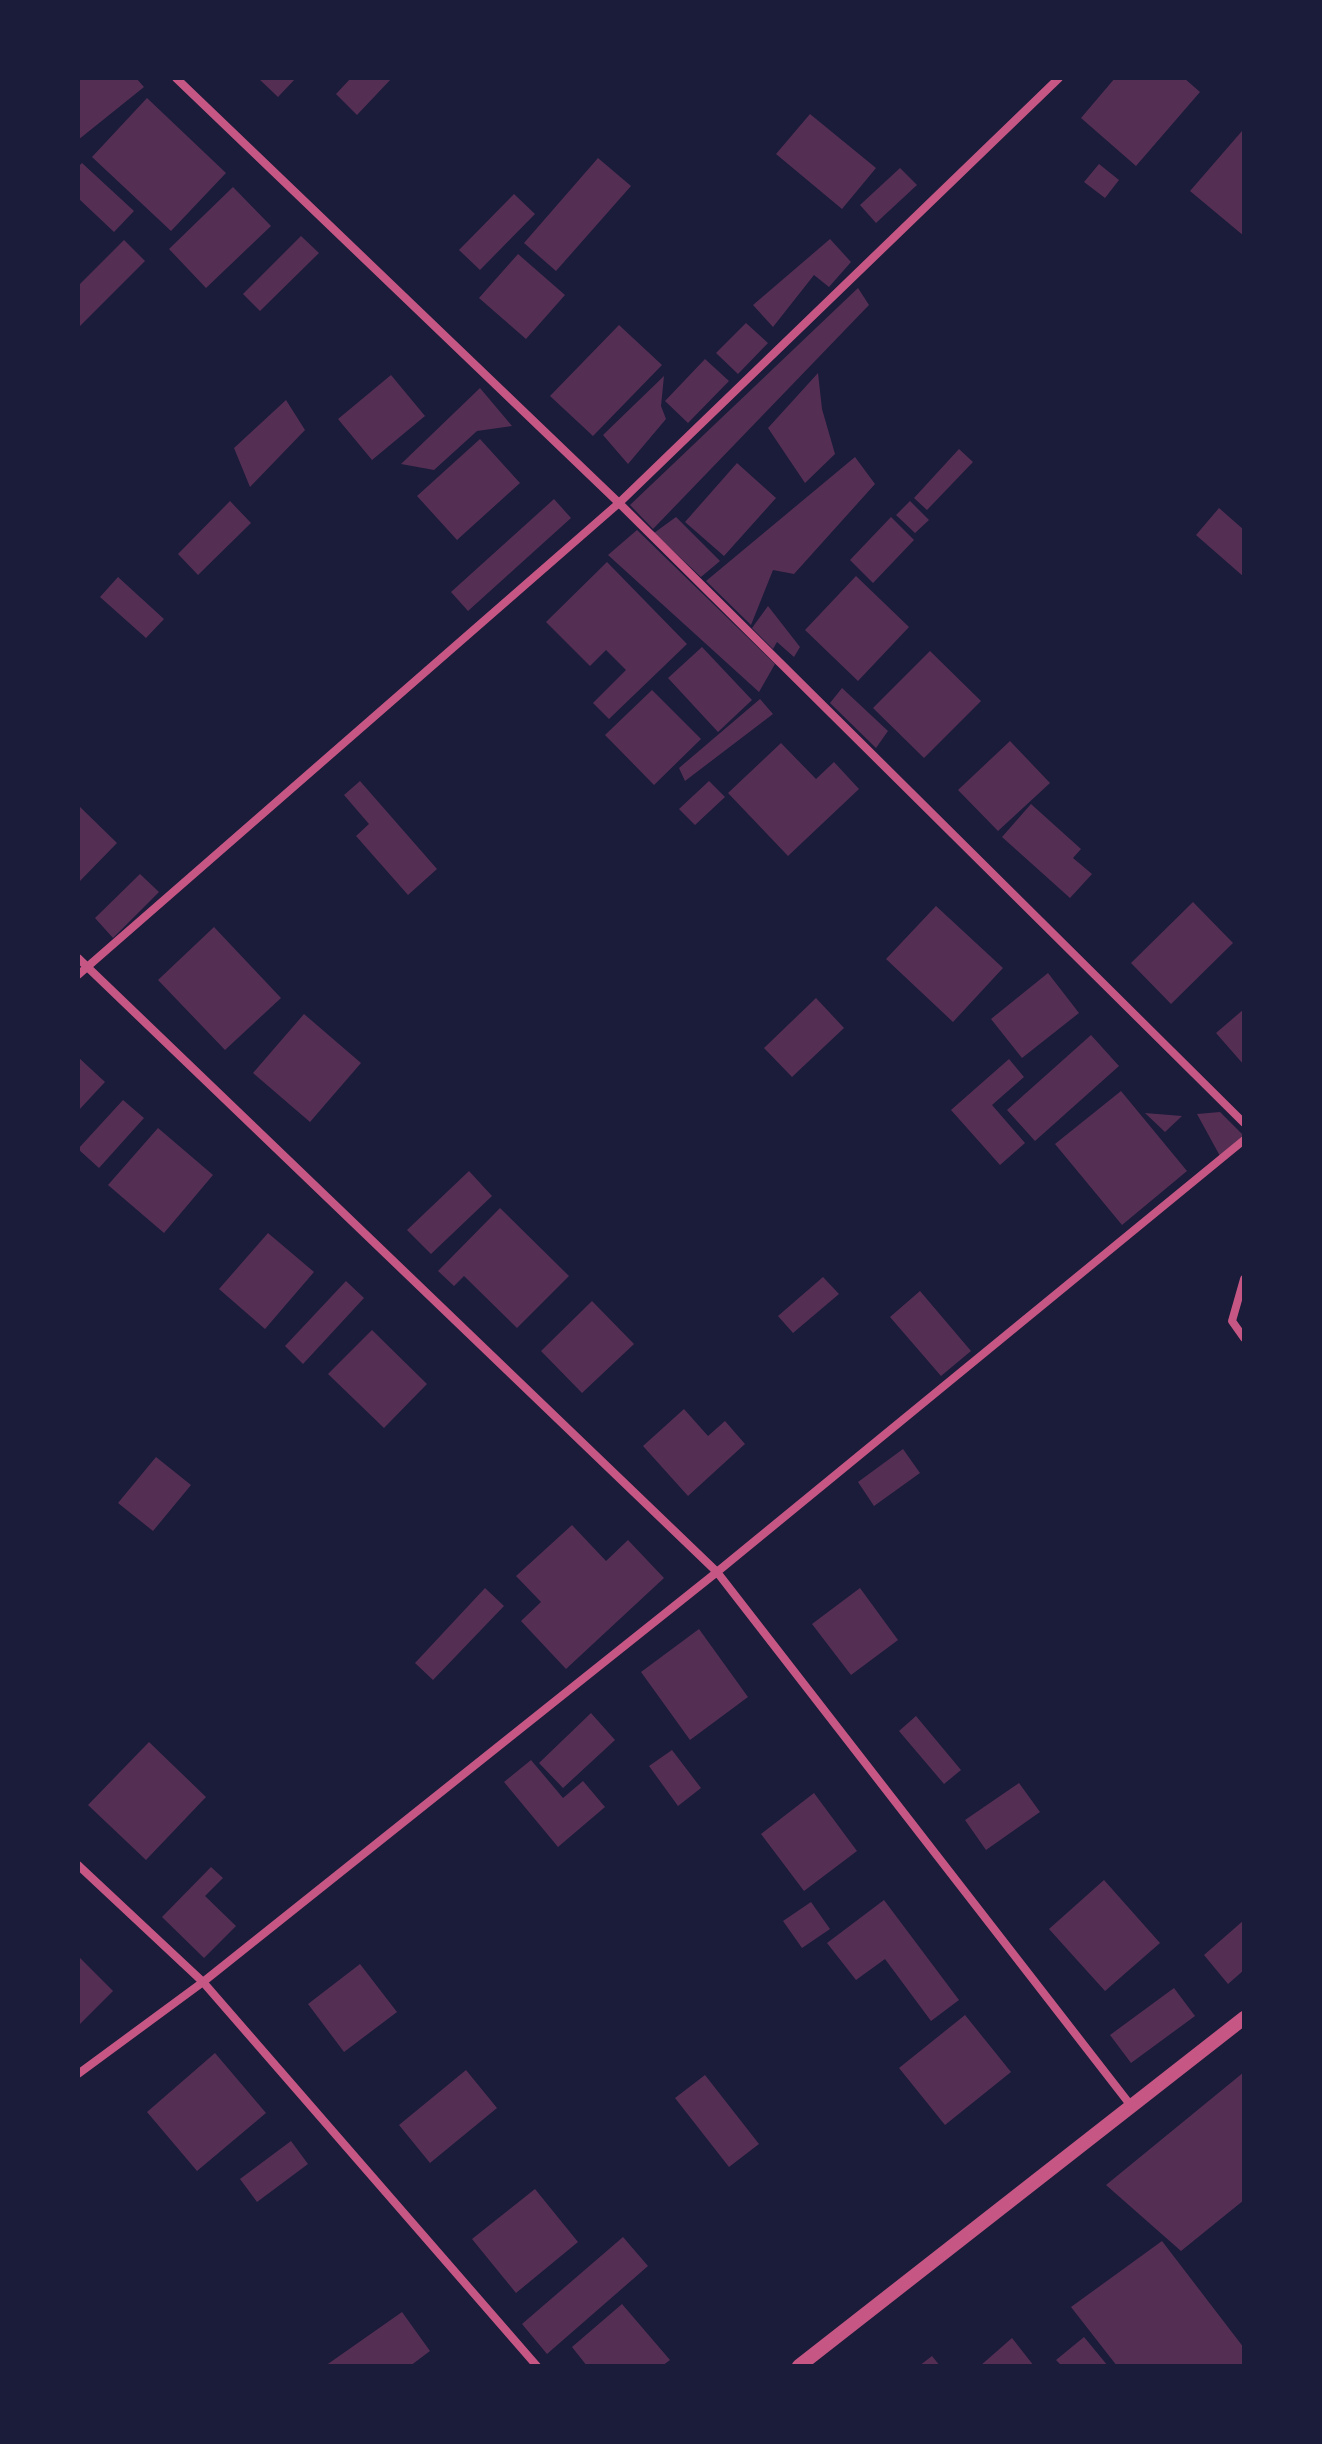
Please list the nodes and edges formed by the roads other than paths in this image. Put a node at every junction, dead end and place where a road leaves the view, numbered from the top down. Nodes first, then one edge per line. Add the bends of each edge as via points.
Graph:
1 (176, 78) edge
2 (1059, 78) edge
3 (619, 503) junction
4 (78, 958) edge
5 (90, 968) junction
6 (78, 975) edge
7 (1244, 1123) edge
8 (1244, 1140) edge
9 (1244, 1279) edge
10 (1244, 1338) edge
11 (717, 1572) junction
12 (78, 1865) edge
13 (203, 1982) junction
14 (1244, 2018) edge
15 (78, 2074) edge
16 (1132, 2108) junction
17 (537, 2366) edge
18 (799, 2366) edge

1 - 3 street
2 - 3 street
3 - 5 street
3 - 7 street
4 - 5 street
5 - 6 street
5 - 11 street
8 - 11 street
9 - 10 street via 1232,1321
11 - 13 street
11 - 16 street
12 - 13 street
13 - 15 street
13 - 17 street
14 - 16 street
16 - 18 street

